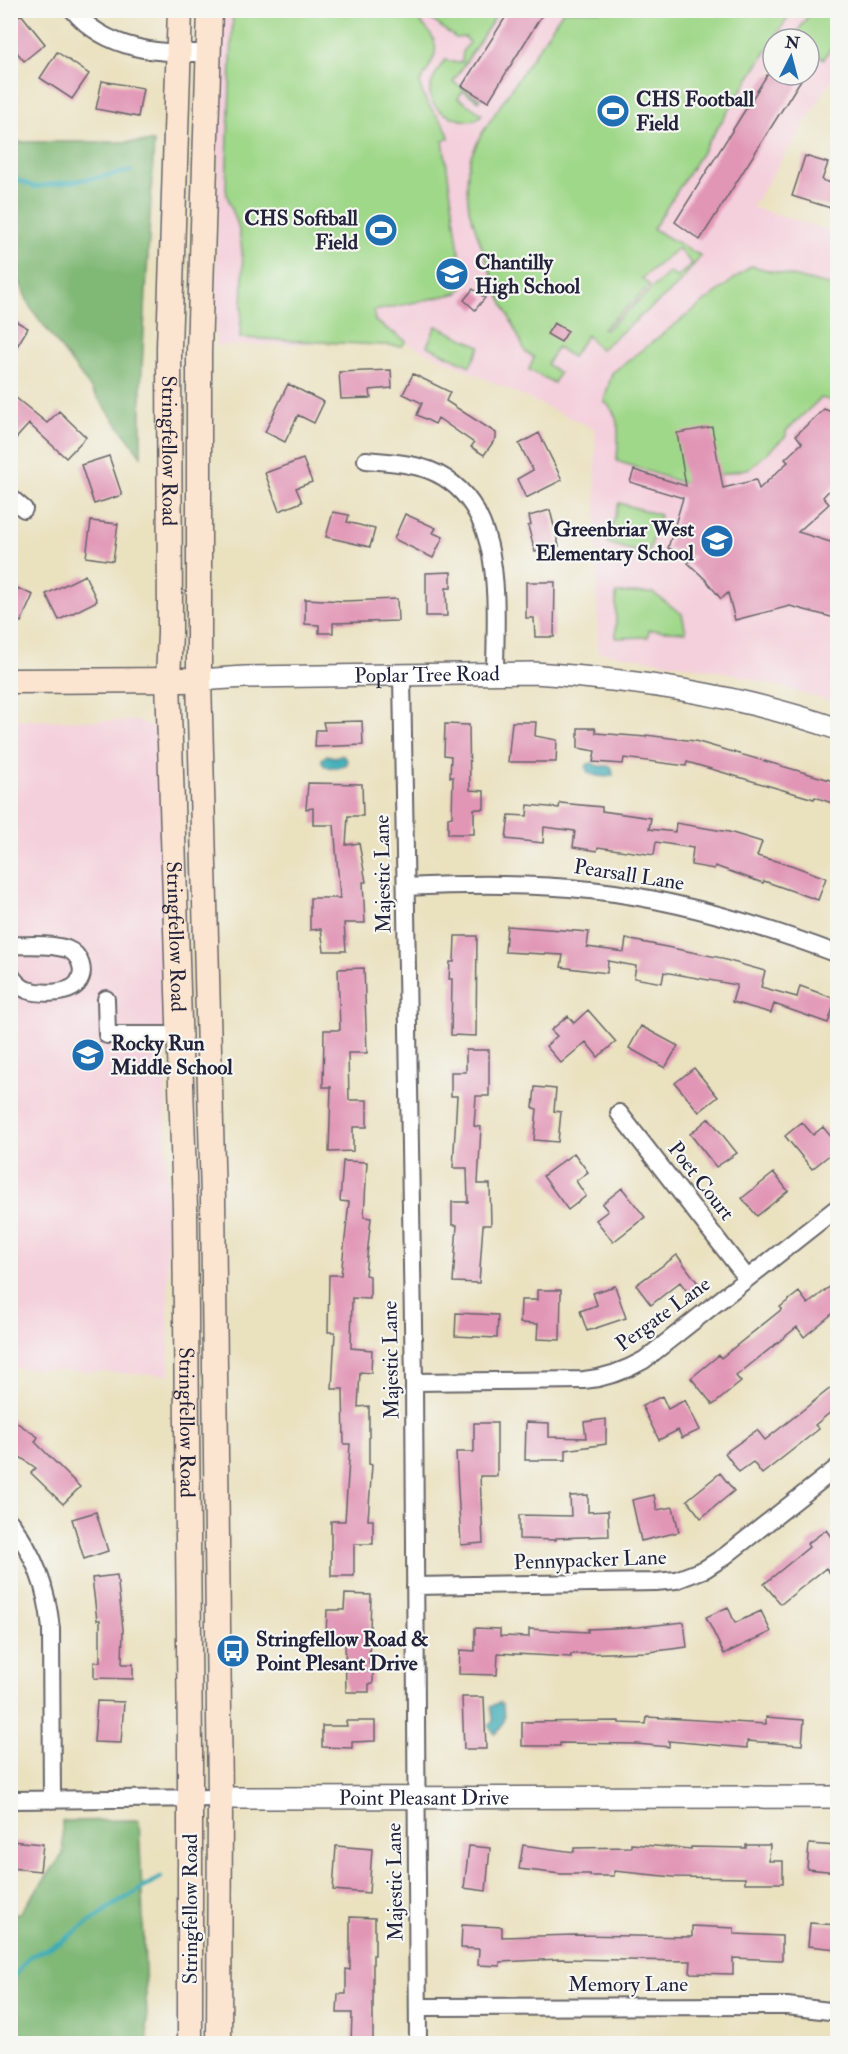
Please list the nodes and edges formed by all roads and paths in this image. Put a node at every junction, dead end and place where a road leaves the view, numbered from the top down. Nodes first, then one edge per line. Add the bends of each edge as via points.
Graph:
1 (73, 10) edge
2 (180, 10) edge
3 (210, 10) edge
4 (177, 53) junction
5 (209, 53) junction
6 (366, 460) dead end
7 (10, 497) edge
8 (24, 509) dead end
9 (495, 674) junction
10 (402, 676) junction
11 (168, 680) junction
12 (199, 680) junction
13 (10, 681) edge
14 (837, 729) edge
15 (406, 887) junction
16 (10, 945) edge
17 (837, 954) edge
18 (10, 974) edge
19 (106, 999) dead end
20 (180, 1035) junction
21 (619, 1113) dead end
22 (837, 1207) edge
23 (747, 1278) junction
24 (414, 1382) junction
25 (837, 1467) edge
26 (10, 1522) edge
27 (415, 1586) junction
28 (189, 1797) junction
29 (416, 1797) junction
30 (837, 1797) edge
31 (220, 1798) junction
32 (10, 1800) edge
33 (52, 1800) junction
34 (419, 2007) junction
35 (837, 2012) edge
36 (189, 2043) edge
37 (219, 2043) edge
38 (418, 2043) edge

1 - 4 street via 90,27 120,43
2 - 4 main road, Stringfellow Road
3 - 5 main road, Stringfellow Road
4 - 5 street
4 - 11 main road, Stringfellow Road via 169,347
5 - 12 main road, Stringfellow Road via 199,352
6 - 9 street via 431,471 459,490 480,518 493,560
7 - 8 street
9 - 10 street, Poplar Tree Road
9 - 14 street, Poplar Tree Road via 581,676 672,687 748,703
10 - 12 street, Poplar Tree Road
10 - 15 street, Majestic Lane
11 - 12 main road, Poplar Tree Road
11 - 13 main road, Poplar Tree Road
11 - 20 main road, Stringfellow Road
12 - 31 main road, Stringfellow Road via 213,1199
15 - 17 street, Pearsall Lane via 543,886 632,896 722,916
15 - 24 street, Majestic Lane
16 - 18 street via 67,949 80,960 82,969 76,985 54,992 27,989
19 - 20 street via 107,1035
20 - 28 main road, Stringfellow Road
21 - 23 street, Poet Court
22 - 23 street, Pergate Lane
23 - 24 street, Pergate Lane via 644,1360 616,1374 584,1380
24 - 27 street, Majestic Lane
25 - 27 street, Pennypacker Lane via 725,1556 687,1577 656,1582
26 - 33 street via 34,1559 49,1606
27 - 29 street, Majestic Lane
28 - 31 street, Point Pleasant Drive
28 - 33 street, Point Pleasant Drive
28 - 36 main road, Stringfellow Road
29 - 30 street, Point Pleasant Drive
29 - 31 street, Point Pleasant Drive
29 - 34 street, Majestic Lane
31 - 37 main road, Stringfellow Road
32 - 33 street, Point Pleasant Drive
34 - 35 street, Memory Lane via 787,2006
34 - 38 street, Majestic Lane

